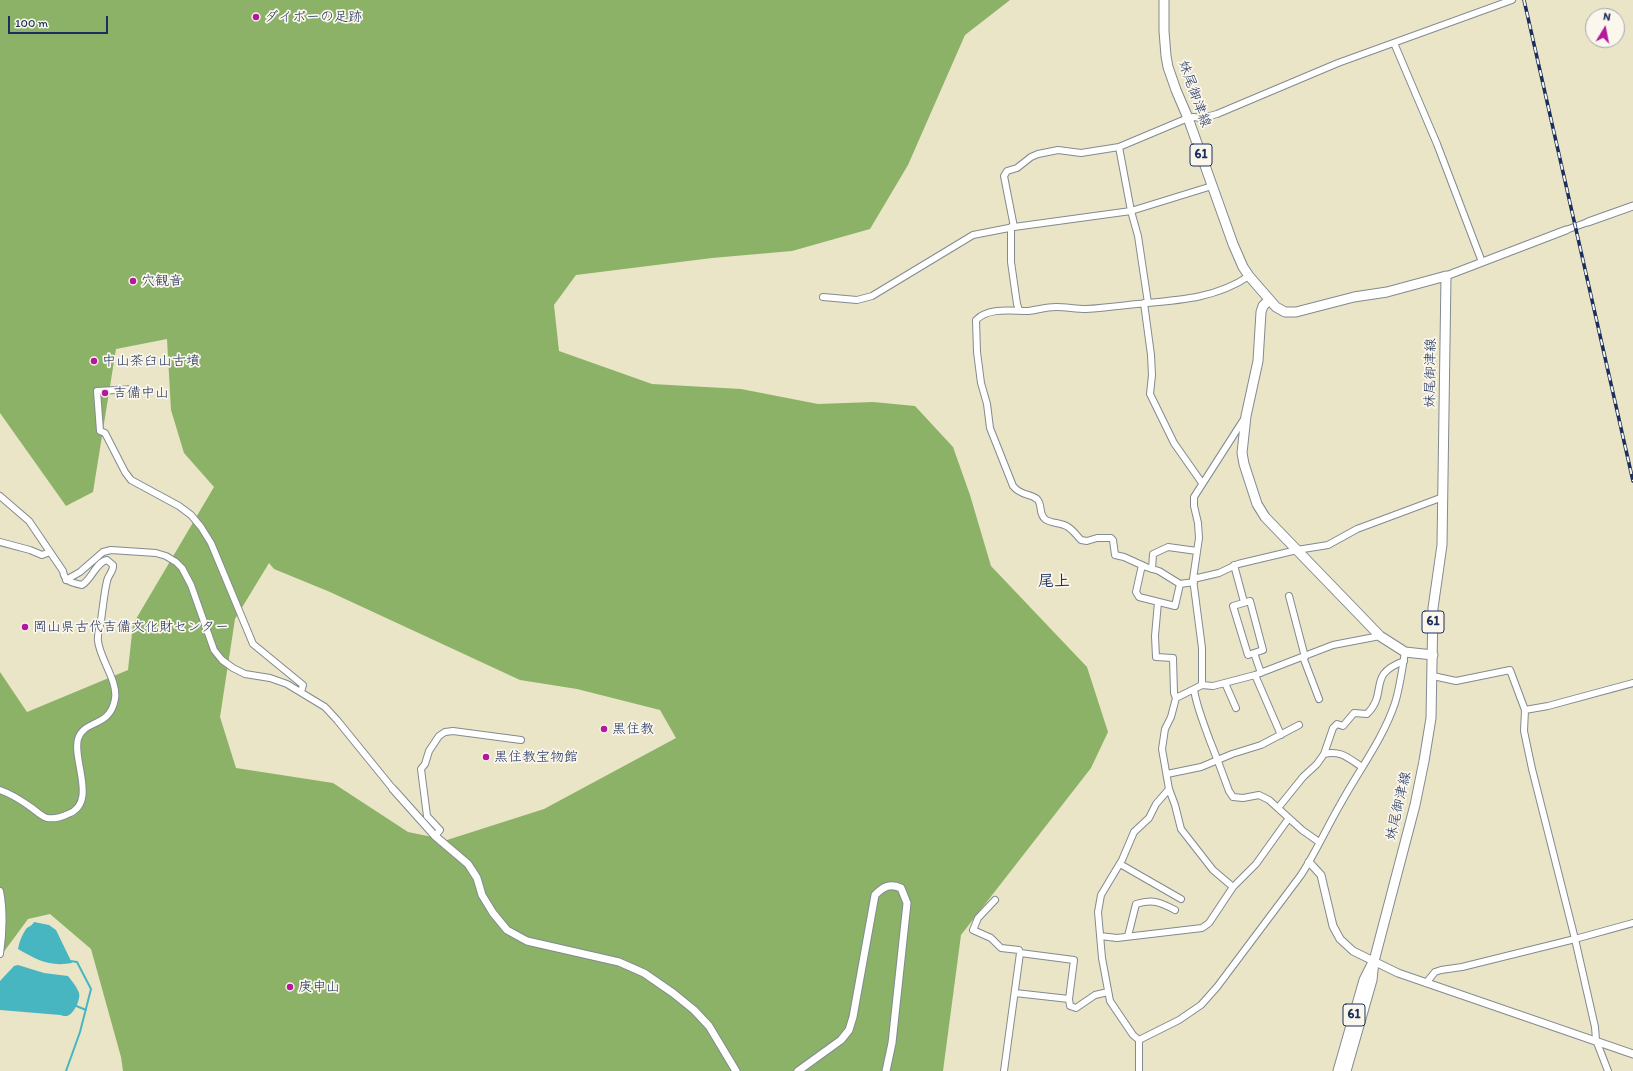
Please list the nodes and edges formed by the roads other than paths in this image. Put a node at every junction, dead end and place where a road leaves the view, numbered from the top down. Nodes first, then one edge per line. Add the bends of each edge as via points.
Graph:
1 (1164, 0) edge
2 (1512, 0) edge
3 (1394, 43) junction
4 (1188, 118) junction
5 (1119, 147) junction
6 (1212, 186) junction
7 (1633, 206) edge
8 (1131, 211) junction
9 (1588, 222) joint
10 (1012, 227) junction
11 (1566, 230) joint
12 (1482, 262) junction
13 (1249, 276) junction
14 (1446, 276) junction
15 (823, 297) dead end
16 (1269, 300) junction
17 (1146, 303) junction
18 (1019, 310) junction
19 (135, 389) dead end
20 (1246, 416) junction
21 (1202, 483) junction
22 (0, 496) edge
23 (1443, 498) junction
24 (0, 542) edge
25 (1297, 550) junction
26 (1197, 551) junction
27 (50, 552) junction
28 (1142, 565) junction
29 (1234, 565) junction
30 (1152, 569) junction
31 (66, 580) junction
32 (1193, 580) junction
33 (1180, 584) junction
34 (1289, 596) dead end
35 (1158, 602) junction
36 (1244, 602) junction
37 (1380, 636) junction
38 (1254, 653) junction
39 (1433, 655) junction
40 (1304, 657) junction
41 (1404, 657) junction
42 (1258, 674) junction
43 (1433, 676) junction
44 (1225, 683) junction
45 (1633, 683) edge
46 (1202, 685) junction
47 (1194, 690) junction
48 (301, 692) junction
49 (1176, 698) junction
50 (1319, 699) dead end
51 (1236, 708) dead end
52 (1525, 710) junction
53 (1299, 725) dead end
54 (1281, 735) junction
55 (521, 740) dead end
56 (1324, 754) junction
57 (1218, 761) junction
58 (1362, 767) junction
59 (1167, 774) junction
60 (392, 789) joint
61 (0, 790) edge
62 (1169, 790) junction
63 (1278, 808) junction
64 (1290, 818) junction
65 (435, 836) junction
66 (1319, 842) junction
67 (1309, 862) junction
68 (1120, 864) junction
69 (1233, 887) junction
70 (0, 891) edge
71 (1181, 898) dead end
72 (995, 900) dead end
73 (1175, 910) dead end
74 (1633, 922) edge
75 (1100, 936) junction
76 (1128, 936) junction
77 (1575, 939) junction
78 (1020, 953) junction
79 (0, 954) edge
80 (1374, 961) junction
81 (1426, 983) junction
82 (1108, 992) junction
83 (1015, 993) junction
84 (1069, 1000) junction
85 (1138, 1040) junction
86 (1596, 1040) junction
87 (1633, 1054) edge
88 (736, 1071) edge
89 (798, 1071) edge
90 (886, 1071) edge
91 (1004, 1071) edge
92 (1139, 1071) edge
93 (1338, 1071) edge
94 (1346, 1071) edge
95 (1608, 1071) edge

1 - 4 main road, 妹尾御津線 / 61 via 1164,40 1168,67
2 - 3 street
3 - 4 street via 1338,63 1213,116
3 - 12 street via 1440,151
4 - 5 street
4 - 6 main road, 妹尾御津線 / 61
5 - 8 street
5 - 10 street via 1080,153 1051,151 1031,157 1017,168 1007,171 1004,176
6 - 8 street
6 - 13 main road, 妹尾御津線 / 61 via 1242,266
7 - 9 street
8 - 10 street
8 - 17 street via 1138,236
9 - 11 street
10 - 15 street via 973,234 872,296 857,300
10 - 18 street via 1012,262
11 - 12 street
12 - 14 street
13 - 16 main road, 妹尾御津線 / 61
13 - 17 street via 1235,285 1185,300
14 - 16 main road, 妹尾御津線 / 61 via 1296,312 1285,312
14 - 23 main road, 妹尾御津線 / 61
16 - 20 main road, 61 via 1261,312 1258,361
17 - 18 street via 1107,308 1056,307
17 - 21 street via 1152,375 1150,394 1174,443
18 - 28 street via 991,312 976,320 980,383 988,404 990,428 1013,486 1018,492 1038,500 1043,518 1069,527 1083,541 1110,538 1115,556
19 - 48 street via 97,391 100,431 105,433 131,480 179,506 201,527 211,543 253,644 302,685
20 - 21 street
20 - 25 main road, 61 via 1242,453 1257,504 1265,517
21 - 26 street via 1194,497 1199,538
22 - 27 street via 29,521
23 - 25 street via 1356,529 1328,545
23 - 39 main road, 妹尾御津線 / 61
24 - 27 street via 42,555
25 - 29 street
25 - 37 main road, 61
26 - 30 street via 1168,547 1154,554
26 - 32 street
27 - 31 street
28 - 30 street
28 - 35 street via 1137,594 1139,597
29 - 32 street via 1219,573
29 - 36 street
30 - 33 street
31 - 48 street via 80,572 103,552 111,550 166,556 182,568 191,585 214,650 222,660 245,674 270,678
31 - 61 street via 82,585 89,580 102,562 107,560 114,565 107,581 98,640 114,686 114,705 108,715 86,728 78,739 77,753 83,792 78,806 69,814 47,818 14,796
32 - 33 street
32 - 46 street via 1202,648
33 - 35 street via 1175,606
34 - 40 street
35 - 49 street via 1156,657 1173,658
36 - 38 street via 1250,601 1263,650
36 - 38 street via 1233,606 1248,655
37 - 40 street via 1333,645
37 - 41 main road, 61
38 - 42 street
39 - 41 main road, 61
39 - 43 main road, 妹尾御津線 / 61
40 - 42 street
40 - 50 street
41 - 56 street via 1383,673 1372,710 1367,714 1354,713 1342,726 1337,724 1333,728
41 - 58 street via 1400,686 1394,704
42 - 44 street
42 - 54 street
43 - 52 street via 1456,681 1510,670
43 - 80 main road, 妹尾御津線 / 61 via 1431,718 1424,761
44 - 46 street
44 - 51 street
45 - 52 street
46 - 47 street
47 - 49 street
47 - 57 street via 1202,722
48 - 60 street via 329,711
49 - 59 street via 1165,729 1162,749
52 - 77 street via 1524,731 1532,769
53 - 54 street
54 - 57 street
55 - 65 street via 453,731 439,736 421,769 427,816 440,830
56 - 58 street via 1340,753
56 - 63 street
57 - 59 street
57 - 63 street via 1228,792 1233,797 1259,795
58 - 66 street
59 - 62 street
60 - 65 street
62 - 68 street via 1156,804 1149,818 1134,832
62 - 69 street via 1181,829 1213,870
63 - 64 street
64 - 66 street
64 - 69 street via 1256,864
65 - 88 street via 468,864 482,895 507,930 527,941 620,962 644,973 694,1010 709,1026
66 - 67 street
67 - 80 street via 1321,874 1333,926 1340,938 1353,951
67 - 85 street via 1201,1005 1179,1020
68 - 71 street
68 - 75 street via 1101,895 1098,912
69 - 76 street via 1209,923 1202,928
70 - 79 street via 3,917
72 - 78 street via 978,918 973,930 991,938 1002,948 1019,950
73 - 76 street via 1160,902 1147,900 1136,904
74 - 77 street
75 - 76 street
75 - 82 street
77 - 81 street via 1441,970 1435,972
77 - 86 street
78 - 83 street
78 - 84 street via 1074,960
80 - 81 street
80 - 93 main road, 妹尾御津線 / 61 via 1364,980
80 - 94 main road, 妹尾御津線 / 61 via 1372,980
81 - 86 street
82 - 84 street via 1095,995 1076,1008 1070,1006
82 - 85 street via 1110,1001
83 - 84 street
83 - 91 street
85 - 92 street
86 - 87 street
86 - 95 street
89 - 90 street via 841,1040 849,1030 875,895 886,886 894,884 901,888 907,903 892,1043

